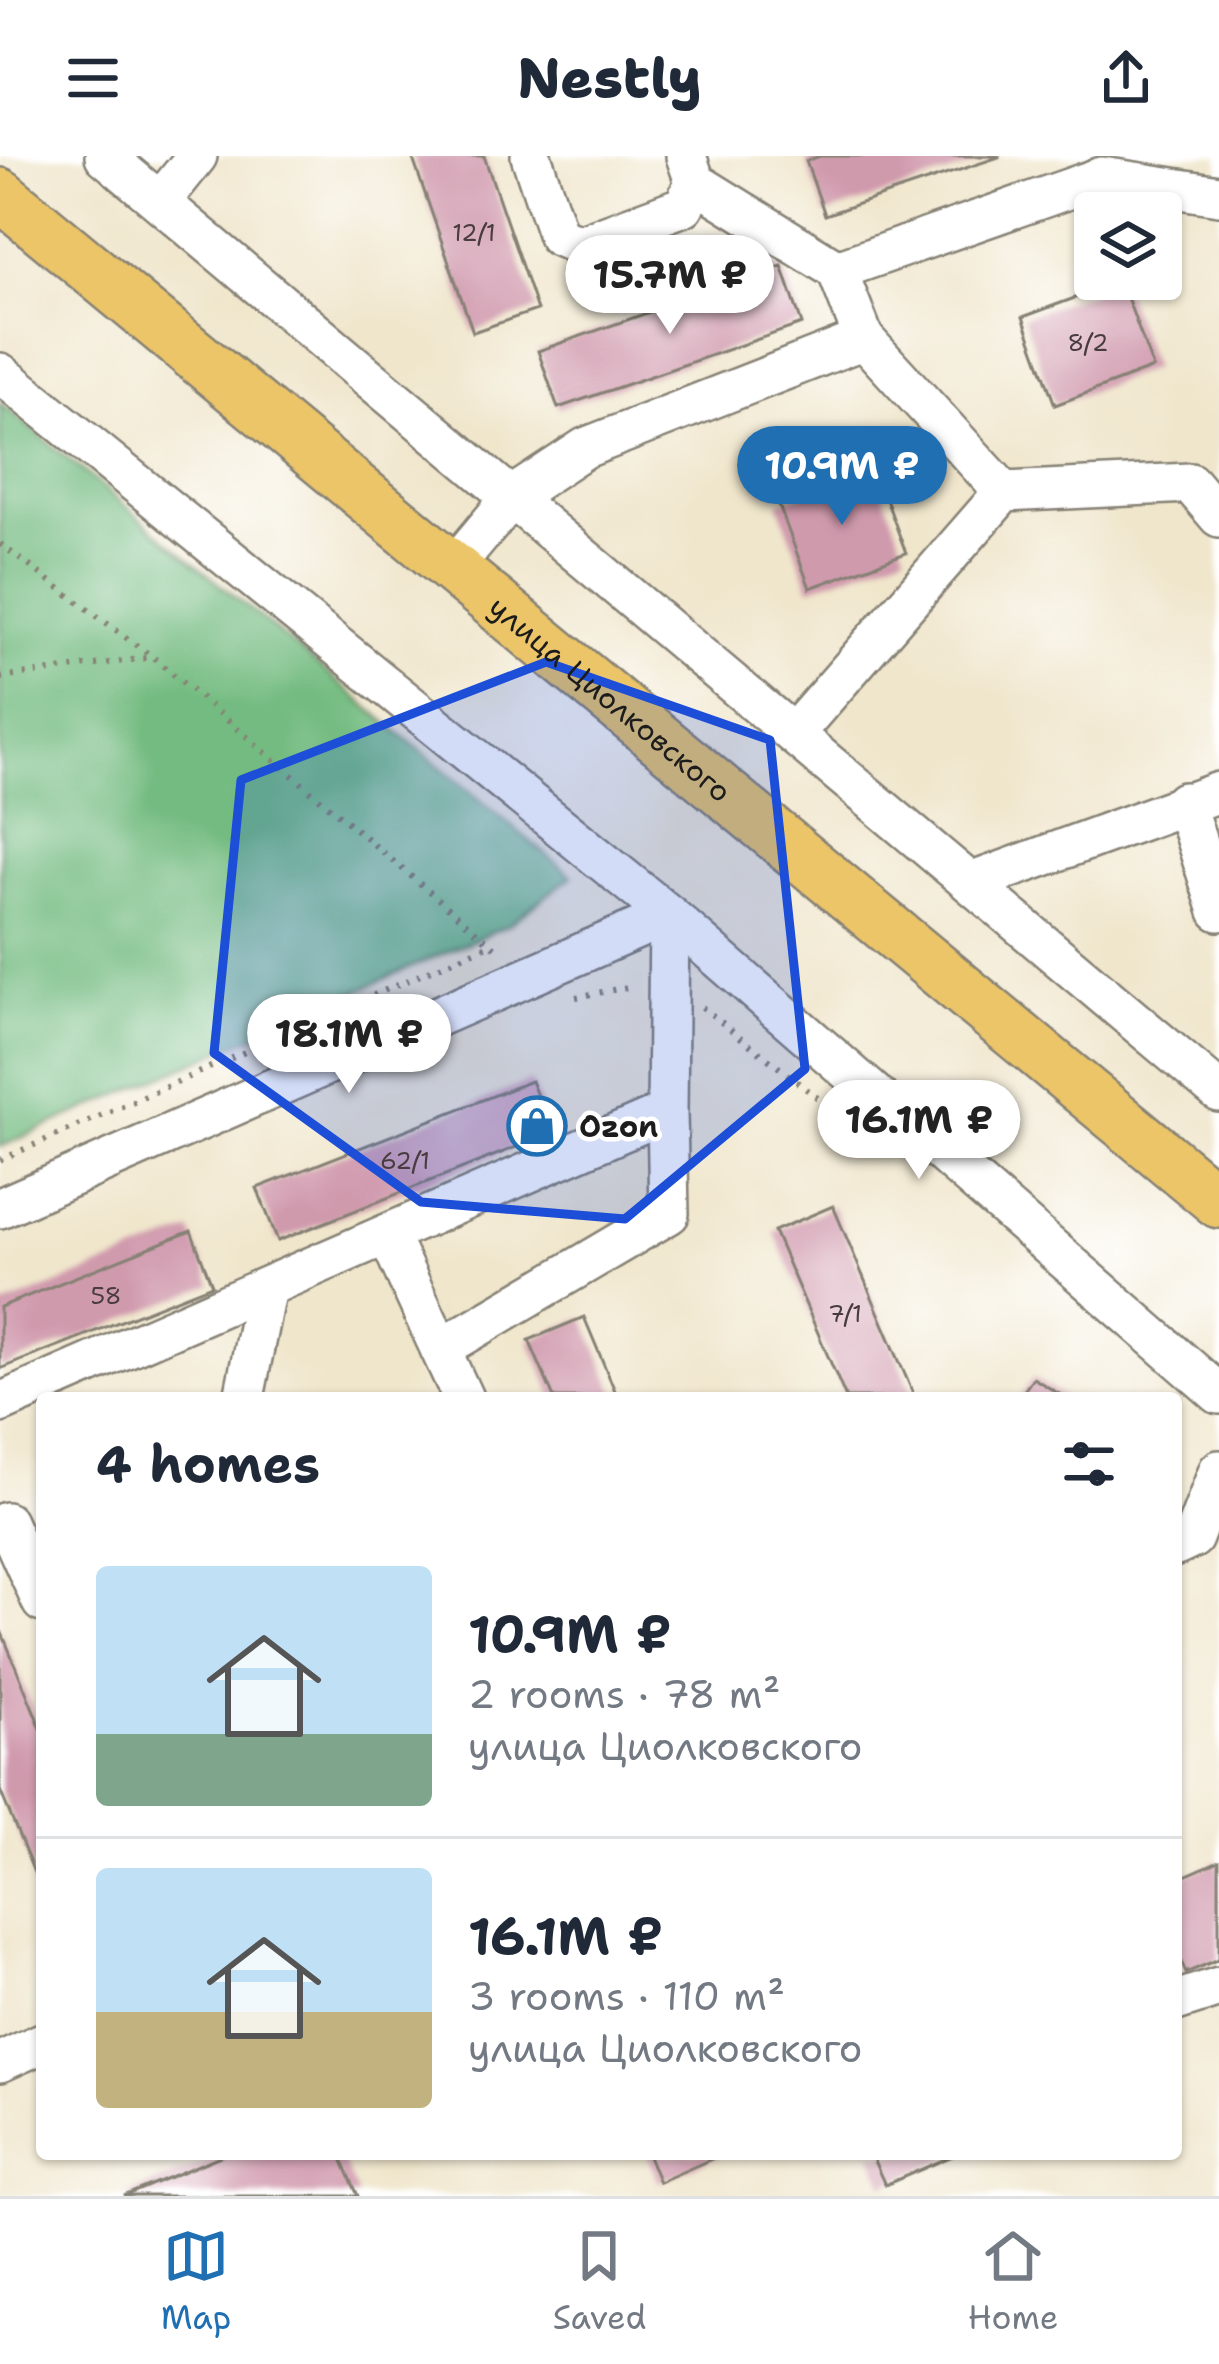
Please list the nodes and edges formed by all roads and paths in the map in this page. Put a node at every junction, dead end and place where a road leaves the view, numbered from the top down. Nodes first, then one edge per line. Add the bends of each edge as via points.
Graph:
1 (105, 156) edge
2 (197, 156) edge
3 (531, 156) edge
4 (691, 169) edge
5 (0, 194) edge
6 (1219, 195) edge
7 (161, 201) junction
8 (837, 270) junction
9 (864, 339) junction
10 (0, 373) edge
11 (1004, 492) junction
12 (514, 495) junction
13 (1219, 517) edge
14 (0, 544) edge
15 (453, 568) junction
16 (153, 657) junction
17 (0, 678) edge
18 (796, 731) junction
19 (1202, 797) edge
20 (973, 882) junction
21 (1219, 911) edge
22 (669, 915) junction
23 (490, 944) junction
24 (528, 976) junction
25 (1219, 1092) edge
26 (667, 1112) junction
27 (0, 1160) edge
28 (1219, 1202) edge
29 (0, 1208) edge
30 (387, 1234) junction
31 (266, 1287) junction
32 (440, 1349) junction
33 (245, 1392) edge
34 (458, 1392) edge
35 (1219, 1394) edge
36 (0, 1403) edge
37 (1219, 1470) edge
38 (14, 1519) edge
39 (1182, 1543) edge
40 (36, 1584) edge
41 (1219, 1987) edge
42 (1182, 1999) edge
43 (36, 2046) edge
44 (0, 2062) edge

1 - 7 street
2 - 7 street
3 - 4 street via 558,236 579,245 684,206
4 - 8 street
5 - 15 main road, улица Циолковского
6 - 8 street via 1102,177
7 - 12 street
8 - 9 street
9 - 11 street
9 - 12 street via 585,448
10 - 22 street
11 - 13 street via 1190,483
11 - 18 street
12 - 15 street
12 - 18 street
14 - 16 path
15 - 28 main road, улица Циолковского
16 - 17 path
16 - 23 path
18 - 20 street
19 - 20 street
19 - 21 street
20 - 25 street
22 - 24 street
22 - 26 street
22 - 35 street
23 - 24 path
23 - 27 path
24 - 29 street
26 - 30 street
26 - 32 street via 668,1214
30 - 31 street
30 - 32 street
31 - 33 street
31 - 36 street
32 - 34 street
37 - 39 street via 1193,1538
38 - 40 street
41 - 42 street
43 - 44 street

